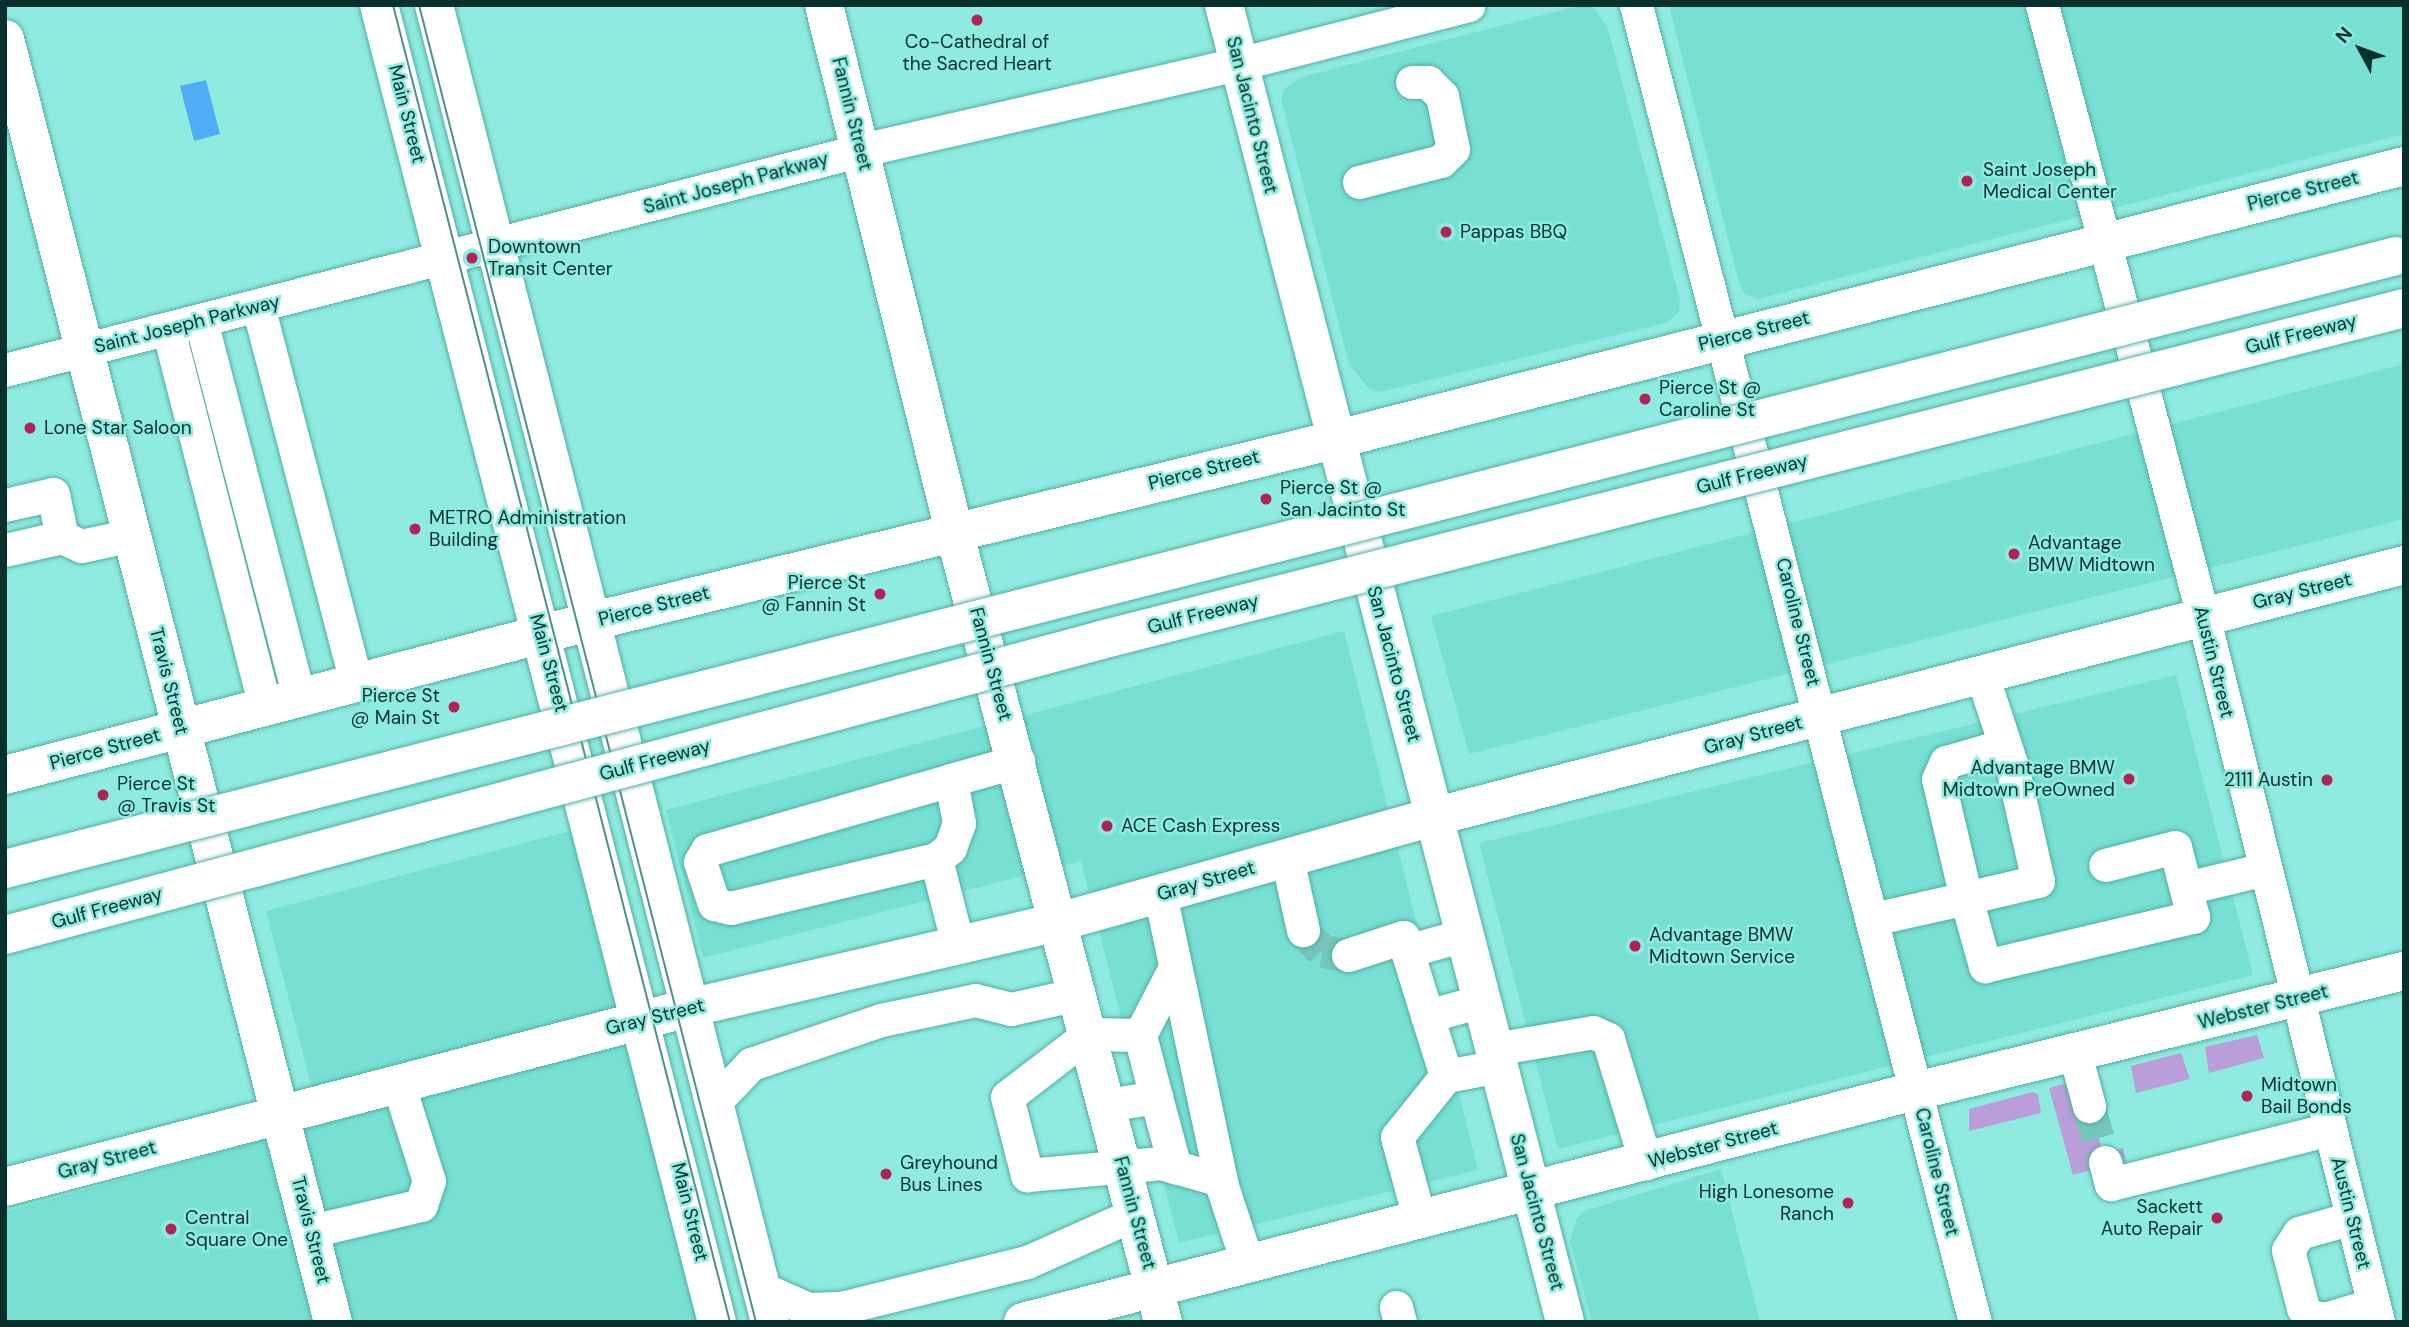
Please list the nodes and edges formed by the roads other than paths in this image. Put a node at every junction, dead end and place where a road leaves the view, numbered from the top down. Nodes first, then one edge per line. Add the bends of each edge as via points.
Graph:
1 (379, 5) edge
2 (434, 5) edge
3 (1224, 5) edge
4 (1469, 5) edge
5 (1636, 5) edge
6 (2042, 5) edge
7 (834, 8) edge
8 (5, 39) edge
9 (1239, 64) junction
10 (1412, 82) dead end
11 (862, 150) junction
12 (2404, 166) edge
13 (1359, 182) dead end
14 (2105, 242) junction
15 (493, 247) junction
16 (2396, 256) dead end
17 (443, 259) junction
18 (258, 306) junction
19 (2404, 308) edge
20 (201, 321) junction
21 (168, 330) junction
22 (1722, 339) junction
23 (85, 350) junction
24 (5, 370) edge
25 (1334, 440) junction
26 (5, 505) edge
27 (954, 531) junction
28 (132, 535) junction
29 (62, 537) junction
30 (5, 550) edge
31 (2404, 565) edge
32 (2203, 617) junction
33 (591, 622) junction
34 (542, 635) junction
35 (1982, 675) junction
36 (356, 683) junction
37 (282, 703) junction
38 (1822, 716) junction
39 (181, 729) junction
40 (2005, 745) junction
41 (1018, 761) junction
42 (5, 775) edge
43 (950, 780) junction
44 (1433, 817) junction
45 (1287, 858) junction
46 (936, 859) junction
47 (2105, 865) dead end
48 (5, 869) edge
49 (2265, 869) junction
50 (2186, 888) junction
51 (1160, 894) junction
52 (1966, 898) junction
53 (1873, 919) junction
54 (1059, 922) junction
55 (1303, 930) tunnel mouth
56 (5, 935) edge
57 (1464, 936) junction
58 (958, 945) junction
59 (1408, 951) junction
60 (1348, 955) tunnel mouth
61 (1174, 969) junction
62 (2404, 971) edge
63 (1078, 994) junction
64 (2297, 998) junction
65 (1482, 1001) junction
66 (689, 1008) junction
67 (1427, 1016) junction
68 (643, 1020) junction
69 (1089, 1034) junction
70 (1140, 1035) junction
71 (2075, 1054) junction
72 (1496, 1057) junction
73 (1446, 1076) junction
74 (398, 1083) junction
75 (1917, 1094) junction
76 (1156, 1097) junction
77 (714, 1103) junction
78 (1107, 1105) junction
79 (2089, 1106) tunnel mouth
80 (283, 1113) junction
81 (2330, 1129) junction
82 (2105, 1162) tunnel mouth
83 (1646, 1163) junction
84 (1123, 1167) junction
85 (1175, 1167) junction
86 (1221, 1180) junction
87 (5, 1187) edge
88 (1532, 1192) junction
89 (1135, 1214) junction
90 (2352, 1218) junction
91 (1420, 1221) junction
92 (311, 1231) junction
93 (1248, 1265) junction
94 (765, 1305) edge
95 (1159, 1306) edge
96 (2376, 1313) edge
97 (1036, 1320) edge
98 (333, 1322) edge
99 (717, 1322) edge
100 (1565, 1322) edge
101 (1975, 1322) edge

1 - 17 main road, Main Street
2 - 15 main road
3 - 9 main road, San Jacinto Street
4 - 9 street, Saint Joseph Parkway
5 - 22 street, Caroline Street
6 - 14 street, Austin Street
7 - 11 main road, Fannin Street
8 - 23 main road, Travis Street
9 - 11 street, Saint Joseph Parkway
9 - 25 main road, San Jacinto Street
10 - 13 street via 1428,82 1442,96 1453,149 1441,161
11 - 15 street, Saint Joseph Parkway
11 - 27 main road, Fannin Street
12 - 14 main road, Pierce Street
14 - 22 main road, Pierce Street
14 - 32 street, Austin Street
15 - 17 street, Saint Joseph Parkway
15 - 33 main road
16 - 48 main road, bridge
17 - 18 street, Saint Joseph Parkway
17 - 34 main road, Main Street
18 - 20 street, Saint Joseph Parkway
18 - 36 street
19 - 56 main road, Gulf Freeway, bridge via 1087,644
20 - 21 street, Saint Joseph Parkway
20 - 37 street
21 - 23 street, Saint Joseph Parkway
21 - 37 street
22 - 25 main road, Pierce Street
22 - 38 street, Caroline Street
23 - 24 street, Saint Joseph Parkway
23 - 28 main road, Travis Street
25 - 27 main road, Pierce Street
25 - 44 main road, San Jacinto Street
26 - 29 street via 53,494
27 - 33 main road, Pierce Street
27 - 41 main road, Fannin Street
28 - 29 street via 81,547
28 - 39 main road, Travis Street
29 - 30 street
31 - 32 main road, Gray Street
32 - 35 main road, Gray Street
32 - 49 street, Austin Street
33 - 34 main road, Pierce Street
33 - 66 main road
34 - 36 main road, Pierce Street
34 - 68 main road, Main Street
35 - 38 main road, Gray Street
35 - 40 street
36 - 37 main road, Pierce Street
37 - 39 main road, Pierce Street
38 - 44 main road, Gray Street
38 - 53 street, Caroline Street
39 - 42 main road, Pierce Street
39 - 80 main road, Travis Street
40 - 52 street via 1946,762 1938,779
40 - 52 street via 2038,881
41 - 43 street
41 - 54 main road, Fannin Street
43 - 46 street via 959,823 950,848
43 - 46 street via 707,850 700,862 714,904 731,908
44 - 45 main road, Gray Street
44 - 57 main road, San Jacinto Street
45 - 51 main road, Gray Street
45 - 55 street
46 - 58 street
47 - 50 street via 2175,847
49 - 50 street
49 - 64 street, Austin Street
50 - 52 street via 2193,917 1984,966
51 - 54 main road, Gray Street
51 - 61 street
52 - 53 street
53 - 75 street, Caroline Street
54 - 58 main road, Gray Street
54 - 63 main road, Fannin Street
57 - 59 street
57 - 65 main road, San Jacinto Street
58 - 66 main road, Gray Street
59 - 60 street via 1403,937
59 - 67 street
61 - 70 street
61 - 86 street
62 - 64 main road, Webster Street
63 - 69 main road, Fannin Street
63 - 77 street via 1011,1009 975,1000 881,1020 751,1064
64 - 71 main road, Webster Street
64 - 81 street, Austin Street
65 - 67 street
65 - 72 main road, San Jacinto Street
66 - 68 main road, Gray Street
66 - 77 main road
67 - 73 street
68 - 74 main road, Gray Street
68 - 99 main road, Main Street
69 - 70 street
69 - 78 main road, Fannin Street
69 - 84 street via 1007,1097 1027,1175
70 - 76 street
71 - 75 main road, Webster Street
71 - 79 street
72 - 73 street
72 - 83 street via 1593,1032 1608,1039
72 - 88 main road, San Jacinto Street
73 - 91 street via 1396,1137
74 - 80 main road, Gray Street
74 - 92 street via 429,1181 421,1205
75 - 83 main road, Webster Street
75 - 101 street, Caroline Street
76 - 78 street
76 - 85 street
77 - 94 main road
78 - 84 main road, Fannin Street
80 - 87 main road, Gray Street
80 - 92 main road, Travis Street
81 - 82 street via 2111,1184
81 - 90 street, Austin Street
83 - 88 main road, Webster Street
84 - 85 street via 1161,1163
84 - 89 main road, Fannin Street
85 - 86 street
86 - 93 street
88 - 91 main road, Webster Street
88 - 100 main road, San Jacinto Street
89 - 94 street via 1027,1262 841,1308
89 - 95 main road, Fannin Street
90 - 96 street, Austin Street
90 - 96 street via 2299,1233 2288,1250 2303,1308 2310,1316 2325,1319
91 - 93 main road, Webster Street
92 - 98 main road, Travis Street
93 - 95 main road, Webster Street
95 - 97 main road, Webster Street

